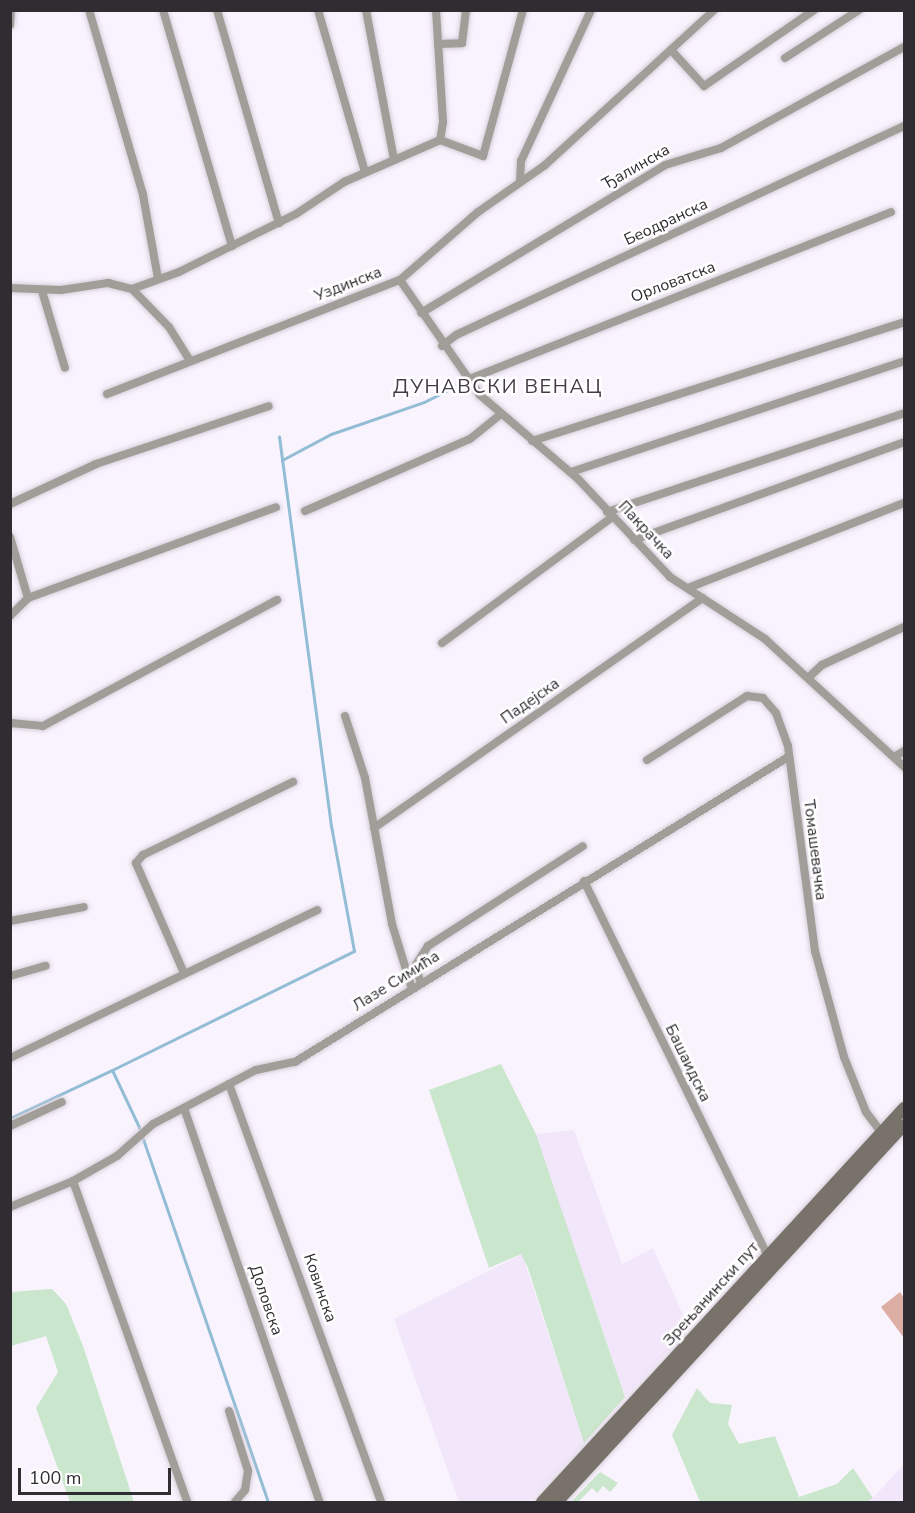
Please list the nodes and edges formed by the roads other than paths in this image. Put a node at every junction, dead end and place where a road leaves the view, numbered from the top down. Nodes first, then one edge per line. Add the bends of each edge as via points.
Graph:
1 (11, 10) edge
2 (89, 10) edge
3 (163, 10) edge
4 (217, 10) edge
5 (318, 10) edge
6 (366, 10) edge
7 (436, 10) edge
8 (466, 10) edge
9 (523, 10) edge
10 (591, 10) edge
11 (714, 10) edge
12 (814, 10) edge
13 (859, 10) edge
14 (10, 25) edge
15 (438, 44) junction
16 (904, 47) edge
17 (671, 50) junction
18 (786, 58) dead end
19 (904, 126) edge
20 (440, 140) junction
21 (394, 159) junction
22 (365, 172) junction
23 (520, 181) junction
24 (891, 212) dead end
25 (279, 223) junction
26 (232, 246) junction
27 (158, 278) junction
28 (400, 280) junction
29 (10, 288) edge
30 (132, 289) junction
31 (42, 291) junction
32 (421, 313) junction
33 (904, 322) edge
34 (442, 346) junction
35 (190, 360) junction
36 (904, 361) edge
37 (65, 368) dead end
38 (467, 380) junction
39 (107, 394) dead end
40 (269, 406) dead end
41 (904, 413) edge
42 (501, 414) junction
43 (532, 441) junction
44 (904, 442) edge
45 (571, 472) junction
46 (904, 503) edge
47 (10, 504) edge
48 (276, 507) dead end
49 (305, 511) dead end
50 (610, 514) junction
51 (10, 537) edge
52 (634, 540) junction
53 (688, 588) junction
54 (28, 598) junction
55 (703, 598) junction
56 (277, 600) dead end
57 (10, 616) edge
58 (904, 627) edge
59 (442, 643) dead end
60 (809, 677) junction
61 (345, 716) dead end
62 (10, 723) edge
63 (904, 751) edge
64 (789, 757) junction
65 (894, 757) junction
66 (648, 760) dead end
67 (904, 767) edge
68 (293, 782) dead end
69 (374, 828) junction
70 (583, 846) dead end
71 (584, 881) junction
72 (84, 907) dead end
73 (317, 910) dead end
74 (10, 921) edge
75 (46, 966) dead end
76 (184, 973) junction
77 (10, 976) edge
78 (421, 983) junction
79 (412, 989) junction
80 (10, 1058) edge
81 (229, 1084) junction
82 (62, 1102) dead end
83 (184, 1108) junction
84 (904, 1108) edge
85 (904, 1125) edge
86 (10, 1126) edge
87 (882, 1133) junction
88 (73, 1181) junction
89 (10, 1207) edge
90 (768, 1257) junction
91 (229, 1411) dead end
92 (187, 1503) edge
93 (235, 1503) edge
94 (320, 1503) edge
95 (381, 1503) edge
96 (542, 1503) edge
97 (557, 1503) edge

1 - 14 street
2 - 27 street via 143,195
3 - 26 street
4 - 25 street
5 - 22 street
6 - 21 street
7 - 15 street
8 - 15 street via 462,43
9 - 20 street via 483,156
10 - 23 street via 520,161
11 - 17 street, Уздинска
12 - 17 street via 709,84 700,84
13 - 18 street
15 - 20 street via 443,122
16 - 32 street, Ђалинска via 721,148 665,165
17 - 23 street, Уздинска via 545,165
19 - 34 street, Беодранска via 456,335
20 - 21 street
21 - 22 street
22 - 25 street
23 - 28 street, Уздинска
24 - 38 street, Орловатска
25 - 26 street
26 - 27 street
27 - 30 street
28 - 32 street, Пакрачка
28 - 35 street, Уздинска
29 - 31 street
30 - 31 street via 108,283
30 - 35 street via 169,327
31 - 37 street
32 - 34 street, Пакрачка
33 - 43 street
34 - 38 street, Пакрачка
35 - 39 street, Уздинска
36 - 45 street
38 - 42 street, Пакрачка
40 - 47 street via 96,464
41 - 50 street
42 - 43 street, Пакрачка
42 - 49 street via 470,439
43 - 45 street, Пакрачка
44 - 52 street
45 - 50 street, Пакрачка
46 - 53 street
48 - 54 street
50 - 52 street, Пакрачка
50 - 59 street
51 - 54 street
52 - 53 street, Пакрачка
53 - 55 street, Пакрачка
54 - 57 street
55 - 60 street, Пакрачка via 765,639
55 - 69 street, Падејска
56 - 62 street via 43,726
58 - 60 street via 822,665
60 - 65 street, Пакрачка
61 - 69 street
63 - 65 street
64 - 66 street, Томашевачка via 776,713 763,698 751,696
64 - 71 street, Лазе Симића
64 - 87 street, Томашевачка via 815,951 844,1057 866,1112
65 - 67 street, Пакрачка
68 - 76 street via 143,855 136,863
69 - 79 street via 392,924
70 - 78 street via 428,946 415,966
71 - 78 street, Лазе Симића
71 - 90 street, Башаидска
72 - 74 street
73 - 76 street
75 - 77 street
76 - 80 street
78 - 79 street, Лазе Симића
79 - 81 street, Лазе Симића via 296,1062 256,1070
81 - 83 street, Лазе Симића
81 - 95 street, Ковинска
82 - 86 street
83 - 88 street, Лазе Симића
83 - 94 street, Доловска
84 - 87 main road, Зрењанински пут
85 - 97 main road, Зрењанински пут
87 - 90 main road, Зрењанински пут
88 - 89 street, Лазе Симића
88 - 92 street
90 - 96 main road, Зрењанински пут
91 - 93 street via 248,1471 245,1490

